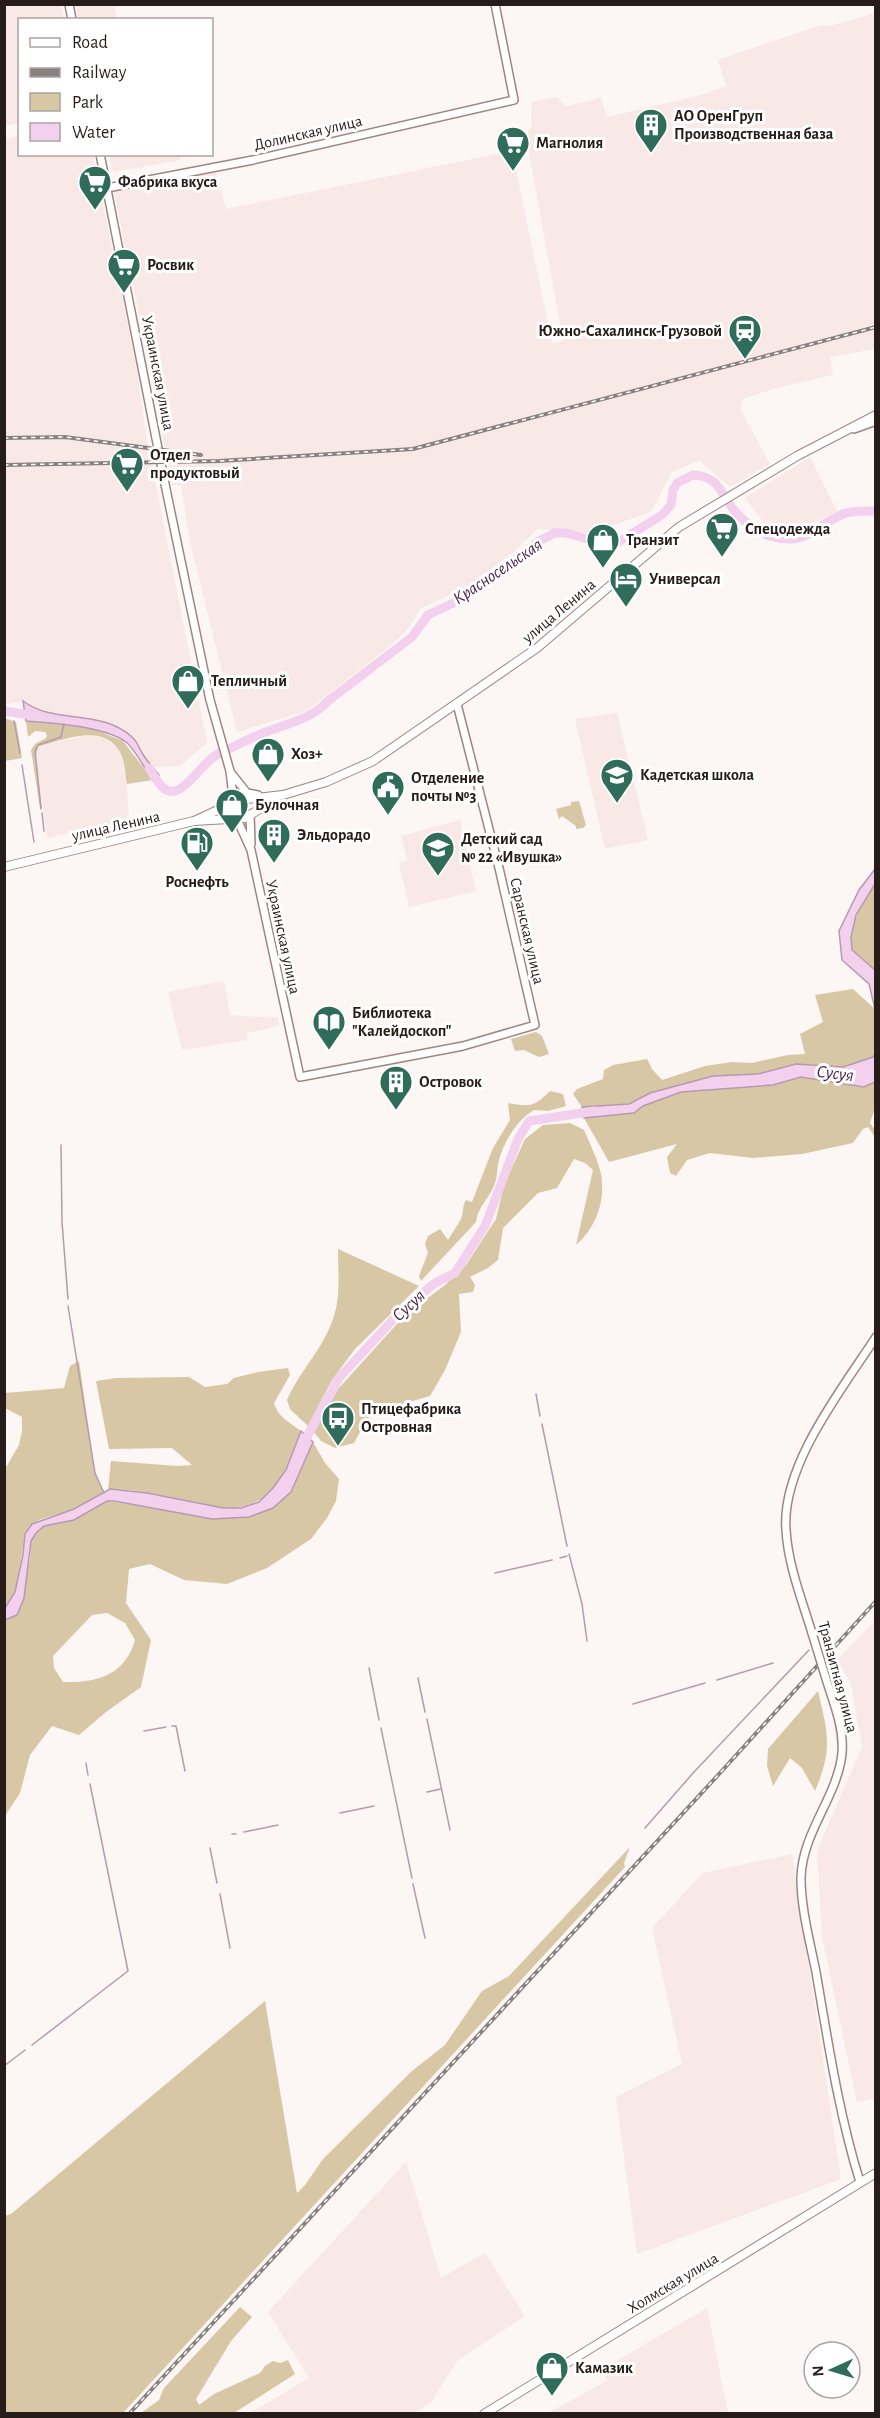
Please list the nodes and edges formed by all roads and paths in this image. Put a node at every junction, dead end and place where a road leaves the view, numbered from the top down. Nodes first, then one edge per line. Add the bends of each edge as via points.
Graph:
1 (495, 4) edge
2 (100, 156) edge
3 (107, 188) junction
4 (876, 416) edge
5 (876, 421) edge
6 (846, 431) junction
7 (457, 704) junction
8 (229, 769) junction
9 (283, 795) junction
10 (246, 802) junction
11 (234, 804) junction
12 (218, 810) junction
13 (250, 814) junction
14 (236, 817) junction
15 (194, 821) junction
16 (251, 850) junction
17 (4, 867) edge
18 (300, 1077) joint
19 (876, 1337) edge
20 (876, 2173) edge
21 (860, 2182) junction
22 (484, 2414) edge

1 - 3 main road, Долинская улица via 514,100 253,160
2 - 3 main road, Украинская улица
3 - 8 main road, Украинская улица via 210,700
4 - 6 main road, улица Ленина
5 - 6 main road
6 - 7 main road, улица Ленина via 797,456 667,536 564,627
7 - 9 main road, улица Ленина via 373,761 326,783
7 - 18 main road, Саранская улица via 535,1025 463,1046
8 - 9 main road via 247,794
8 - 10 main road, Украинская улица
8 - 11 main road, Украинская улица
8 - 12 main road via 230,795
9 - 10 main road, улица Ленина
9 - 13 main road, улица Ленина
10 - 11 main road, улица Ленина via 239,800
10 - 13 main road, Украинская улица via 251,807
11 - 12 main road, улица Ленина
11 - 14 main road, Украинская улица via 232,812
12 - 15 main road, улица Ленина
13 - 14 main road, улица Ленина
13 - 16 main road
14 - 15 main road, улица Ленина
14 - 16 main road, Украинская улица
15 - 17 main road, улица Ленина
16 - 18 main road, Украинская улица
19 - 21 main road, Транзитная улица, bridge via 801,1459 786,1514 788,1546 842,1739 837,1774 810,1836 801,1878 824,2020
20 - 21 main road, Холмская улица
21 - 22 main road, Холмская улица

